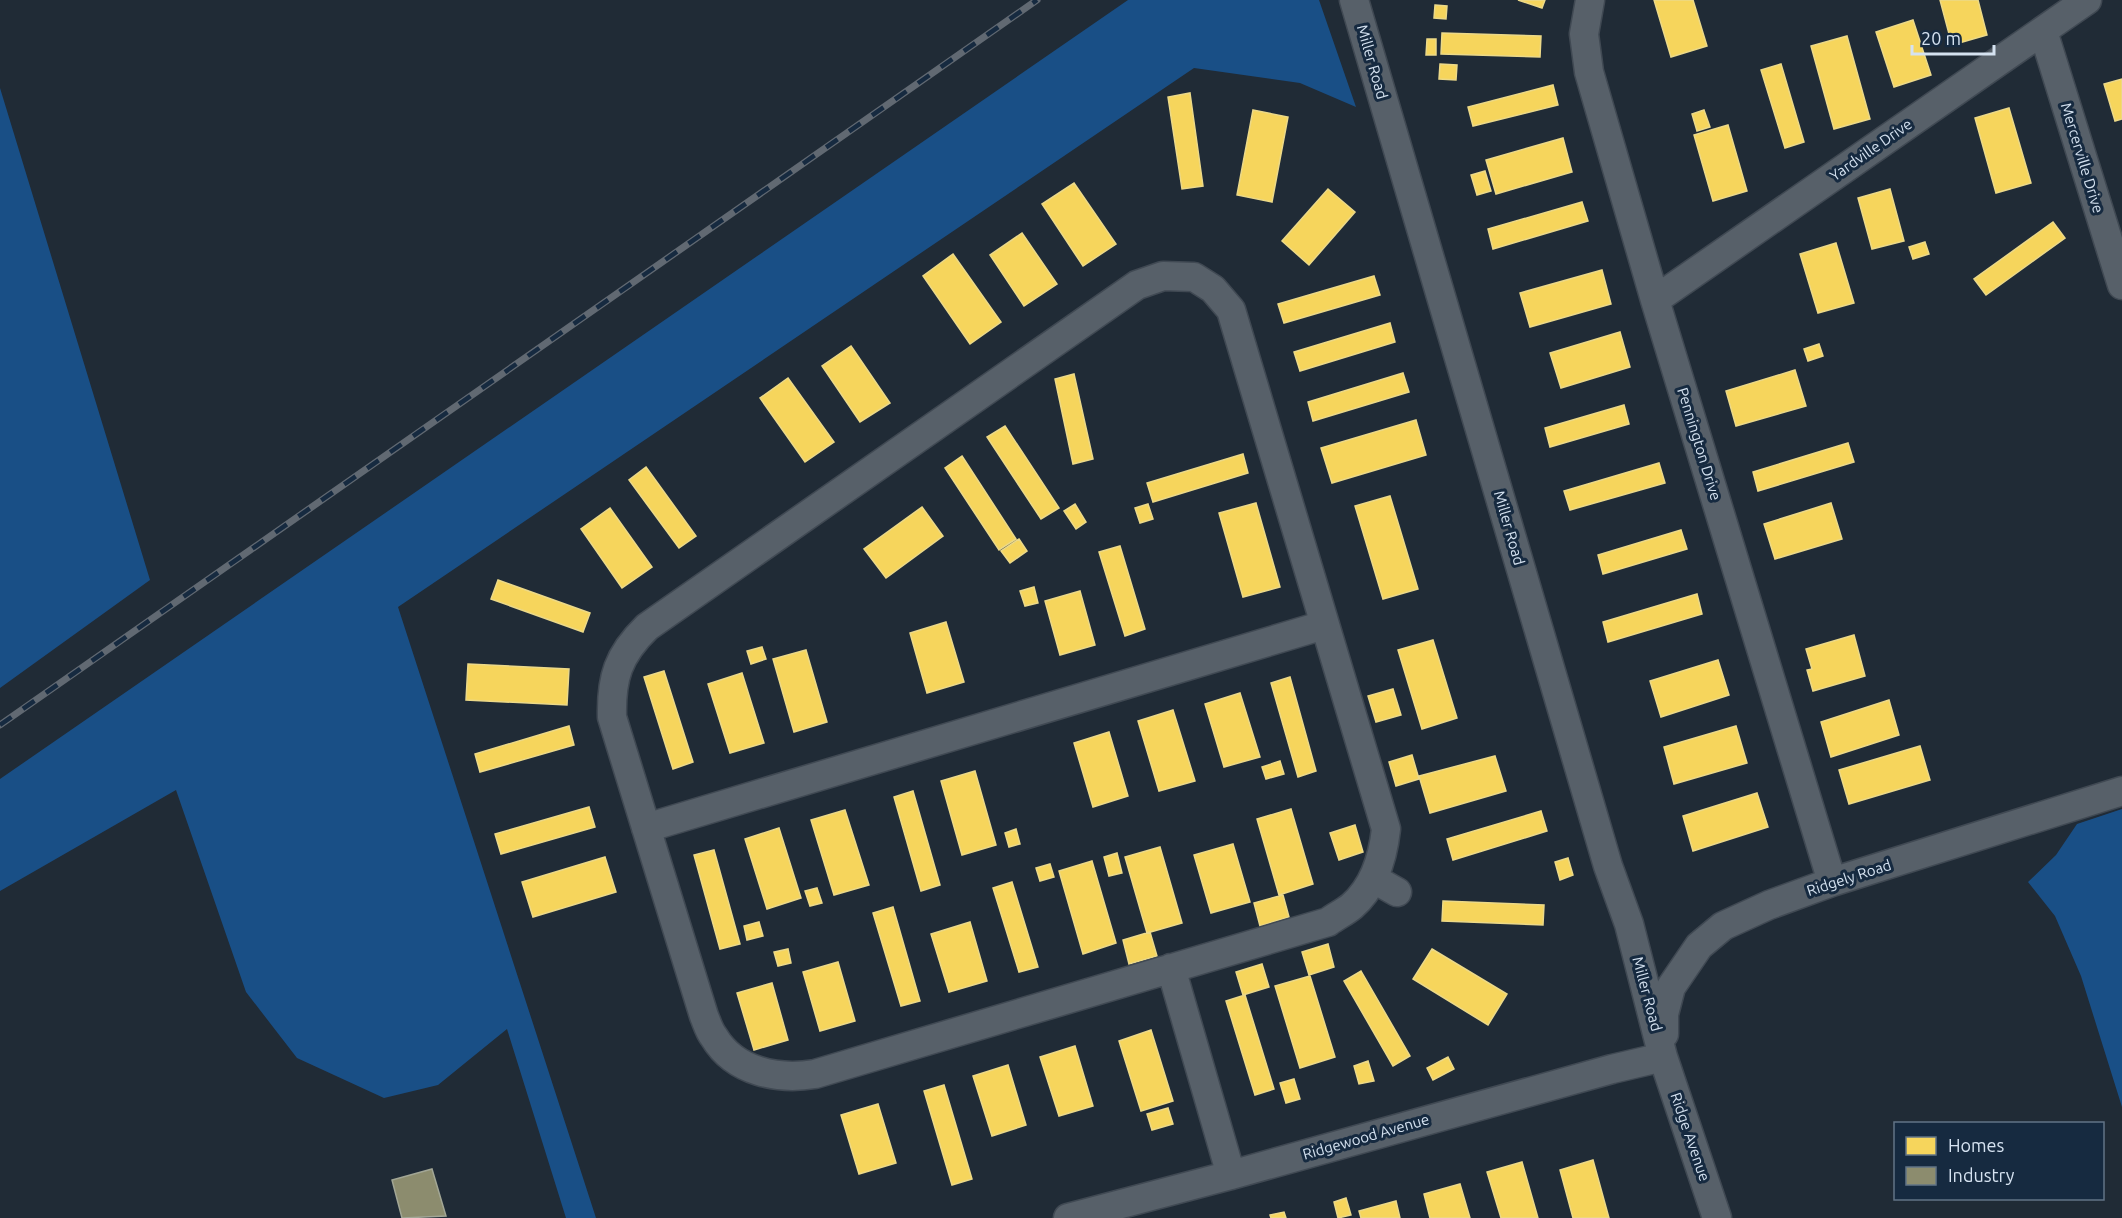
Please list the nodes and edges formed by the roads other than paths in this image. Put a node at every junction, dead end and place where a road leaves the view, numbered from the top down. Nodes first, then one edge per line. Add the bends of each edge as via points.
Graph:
1 (1354, 0) edge
2 (2087, 0) edge
3 (1589, 2) edge
4 (2043, 31) junction
5 (2122, 285) edge
6 (1655, 300) junction
7 (1324, 625) junction
8 (2122, 792) edge
9 (646, 828) junction
10 (1832, 882) junction
11 (1171, 968) junction
12 (1663, 1057) junction
13 (1231, 1175) junction
14 (1068, 1218) edge
15 (1717, 1218) edge

1 - 12 street, Miller Road via 1601,844 1629,924
2 - 4 street, Yardville Drive
3 - 6 street, Pennington Drive via 1584,33 1589,72
4 - 5 street, Mercerville Drive
4 - 6 street, Yardville Drive
6 - 10 street, Pennington Drive
7 - 9 street
7 - 9 street via 1231,310 1197,265 1137,285 647,627 631,642 619,664 612,691 612,717
7 - 11 street via 1386,829 1385,885 1328,922
8 - 10 street, Ridgely Road
9 - 11 street via 704,1016 714,1037 727,1054 770,1076 794,1078 815,1074
10 - 12 street, Ridgely Road via 1723,926 1699,946 1671,987 1664,1014
11 - 13 street
12 - 13 street, Ridgewood Avenue
12 - 15 street, Ridge Avenue
13 - 14 street, Ridgewood Avenue

